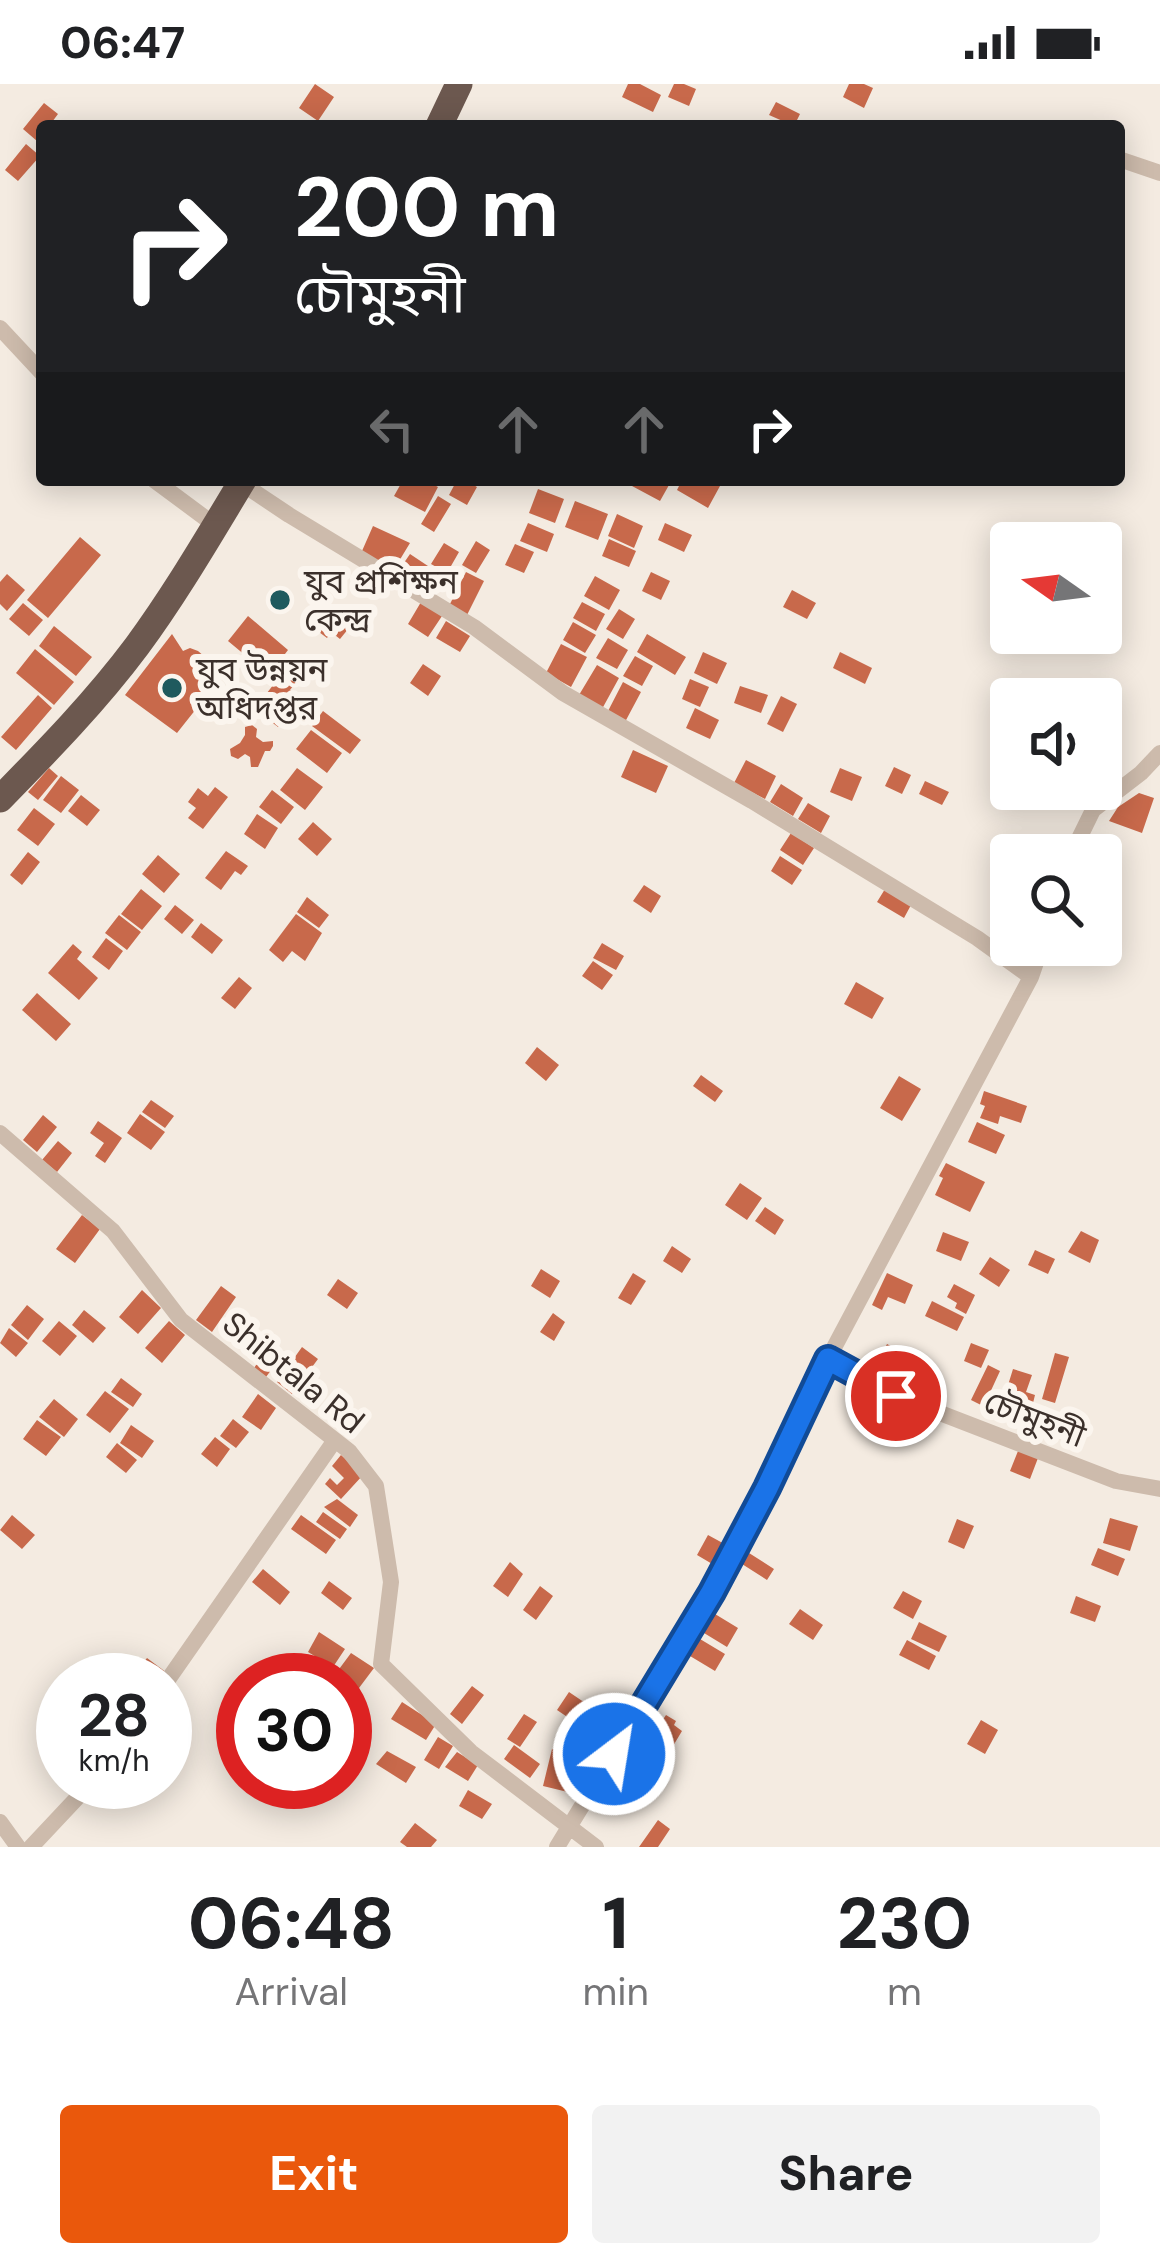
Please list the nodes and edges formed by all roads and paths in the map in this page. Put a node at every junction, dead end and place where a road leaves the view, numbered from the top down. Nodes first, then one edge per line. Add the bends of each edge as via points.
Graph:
1 (458, 84) edge
2 (442, 120) edge
3 (1125, 161) edge
4 (1160, 173) edge
5 (0, 328) edge
6 (36, 367) edge
7 (162, 486) edge
8 (240, 486) edge
9 (248, 486) edge
10 (216, 526) junction
11 (1160, 753) edge
12 (0, 799) edge
13 (1080, 834) edge
14 (1035, 966) edge
15 (1031, 977) junction
16 (0, 1133) edge
17 (828, 1359) junction
18 (335, 1440) junction
19 (1160, 1489) edge
20 (187, 1653) edge
21 (67, 1809) edge
22 (0, 1822) edge
23 (569, 1828) junction
24 (18, 1847) edge
25 (31, 1847) edge
26 (557, 1847) edge
27 (596, 1847) edge

1 - 2 highway
3 - 4 street
5 - 6 street
7 - 10 street
8 - 10 highway
9 - 15 street via 474,627 563,693
10 - 12 highway via 138,645
11 - 13 street via 1093,810
14 - 15 street
15 - 17 street
16 - 18 street, Shibtala Rd via 113,1231 181,1321
17 - 19 street, চৌমুহনী via 896,1396 1116,1481
17 - 23 street via 712,1592
18 - 20 street
18 - 23 street, Shibtala Rd via 376,1486 391,1582 381,1664 471,1752
21 - 25 street
22 - 24 street
23 - 26 street
23 - 27 street, Shibtala Rd

